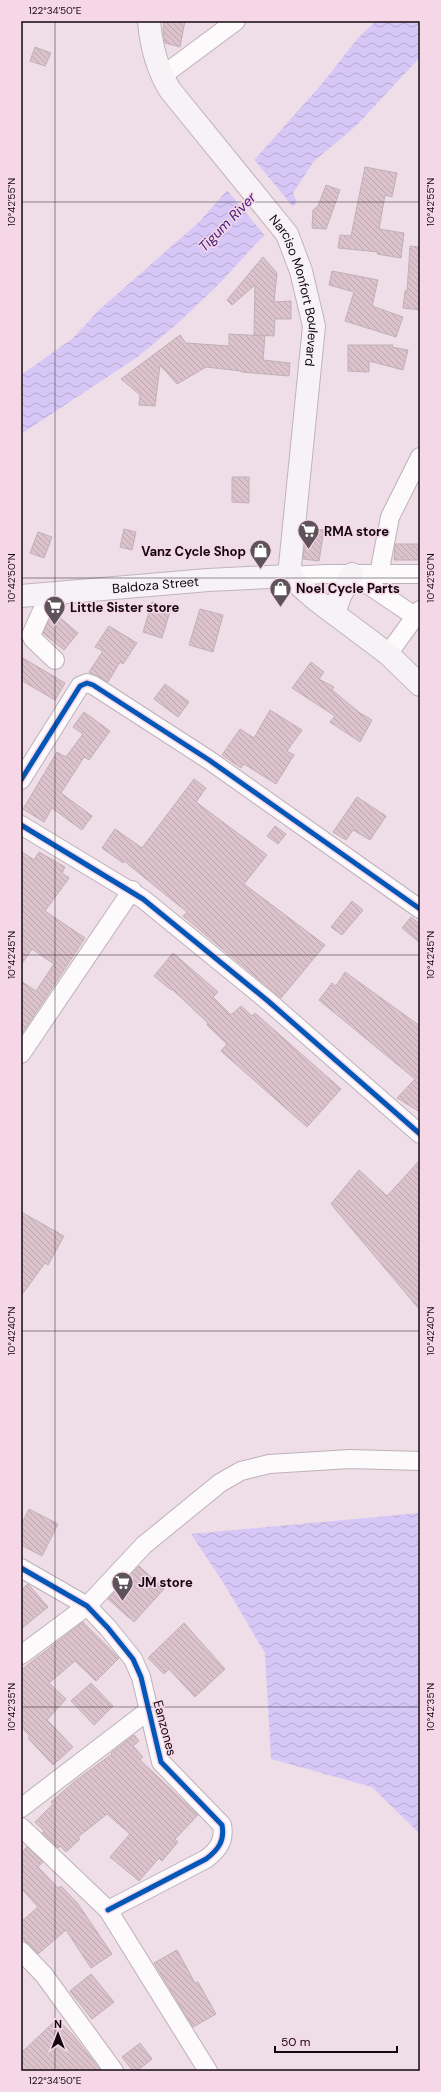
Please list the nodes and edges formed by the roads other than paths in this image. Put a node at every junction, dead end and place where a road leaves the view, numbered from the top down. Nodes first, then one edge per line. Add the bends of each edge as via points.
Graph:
1 (149, 21) edge
2 (236, 21) edge
3 (166, 83) junction
4 (420, 457) edge
5 (420, 486) edge
6 (402, 490) junction
7 (352, 574) junction
8 (380, 574) junction
9 (420, 574) edge
10 (289, 576) junction
11 (31, 598) edge
12 (334, 614) junction
13 (418, 614) edge
14 (388, 654) junction
15 (55, 660) dead end
16 (420, 684) edge
17 (21, 780) edge
18 (21, 825) edge
19 (132, 890) junction
20 (420, 909) edge
21 (21, 1054) edge
22 (420, 1134) edge
23 (420, 1461) edge
24 (21, 1568) edge
25 (86, 1606) junction
26 (21, 1655) edge
27 (149, 1710) junction
28 (21, 1808) edge
29 (21, 1827) edge
30 (108, 1910) junction
31 (21, 1951) edge
32 (114, 2071) edge
33 (208, 2071) edge

1 - 3 main road, Narciso Monfort Boulevard via 150,36
2 - 3 street
3 - 10 main road, Narciso Monfort Boulevard via 287,234 301,271 314,326
4 - 6 street
5 - 6 street
6 - 8 street via 390,517
7 - 8 street
7 - 10 street
7 - 12 main road
7 - 13 street
8 - 9 street
10 - 11 main road, Baldoza Street via 208,580
10 - 12 main road
11 - 15 street via 31,635 33,640
12 - 14 main road
13 - 14 street
14 - 16 main road
17 - 20 street via 80,686 87,683 209,760
18 - 19 street
19 - 21 street
19 - 22 street via 268,1001
23 - 25 street via 350,1459 269,1464 241,1471 220,1483 144,1545
24 - 25 street, Eanzones
25 - 26 street
25 - 27 street, Eanzones via 108,1628 138,1668
27 - 28 street
27 - 30 street, Eanzones via 161,1762 222,1825 222,1839 218,1850 206,1859
29 - 30 street
30 - 33 street
31 - 32 street via 44,1975

